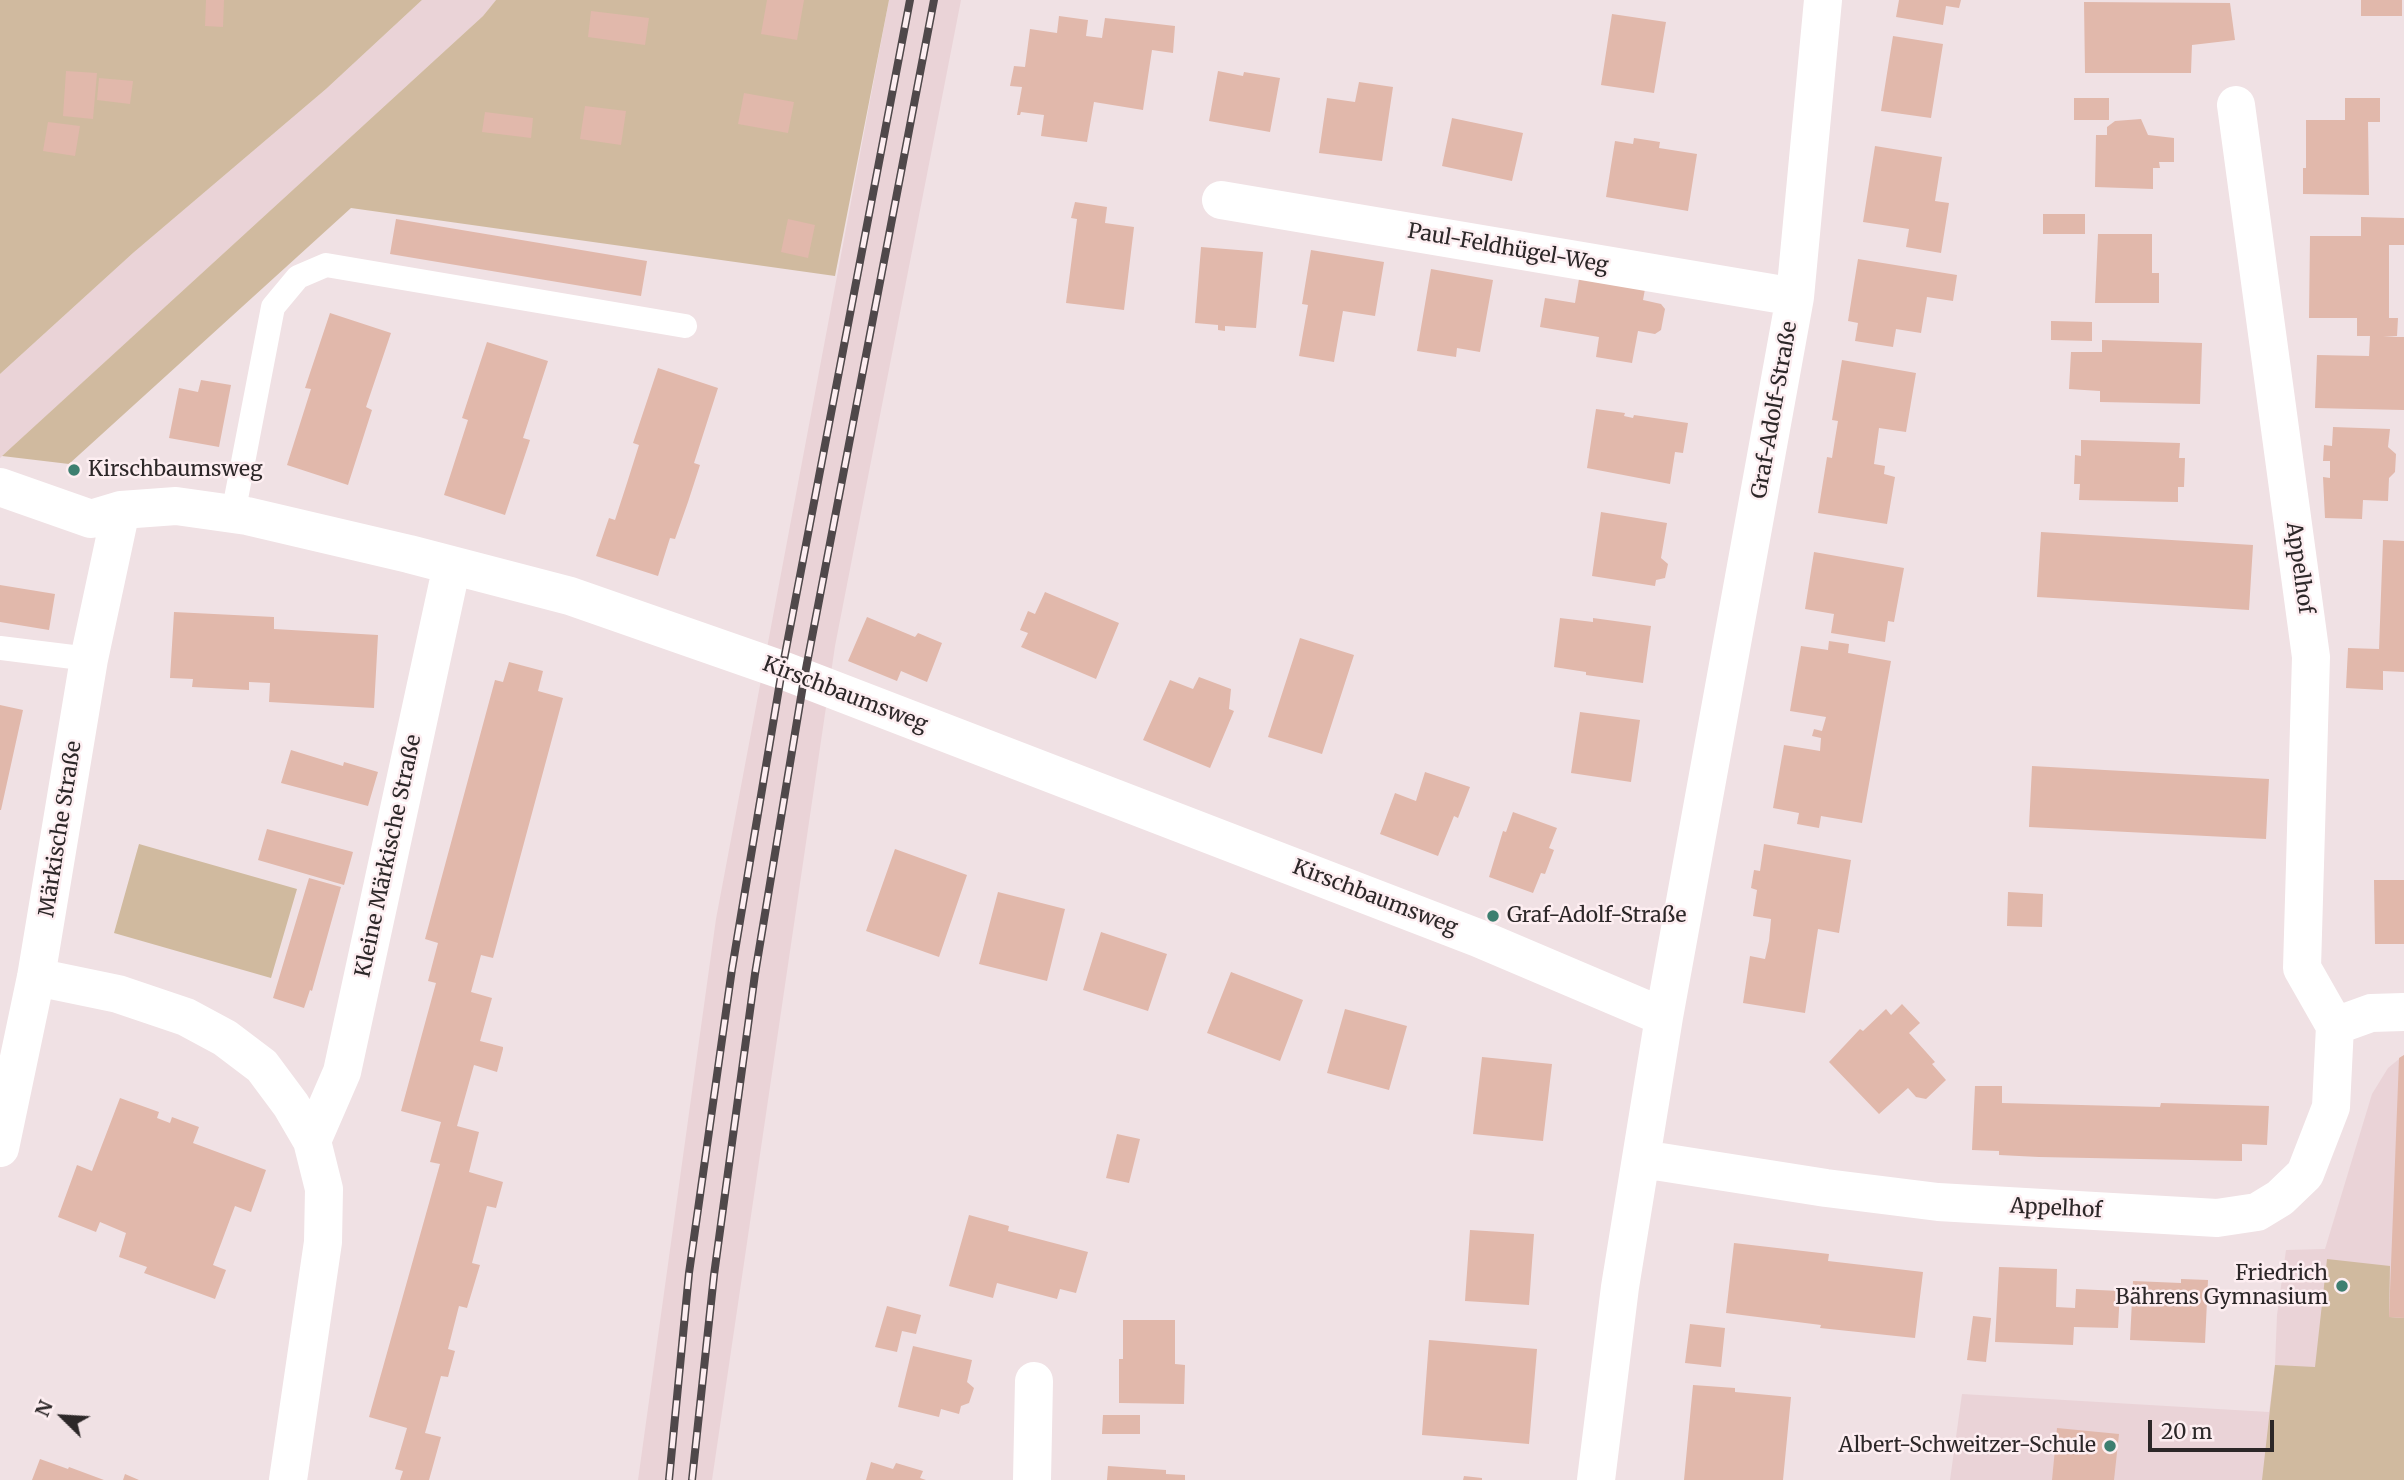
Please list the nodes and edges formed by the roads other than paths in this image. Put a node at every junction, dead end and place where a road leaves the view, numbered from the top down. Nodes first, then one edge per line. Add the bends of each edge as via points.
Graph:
1 (1823, 0) edge
2 (2236, 105) dead end
3 (1221, 200) dead end
4 (1796, 297) junction
5 (685, 326) dead end
6 (0, 487) edge
7 (121, 510) junction
8 (233, 514) junction
9 (452, 565) junction
10 (0, 648) edge
11 (89, 659) junction
12 (36, 977) junction
13 (2404, 1013) edge
14 (1664, 1017) junction
15 (2335, 1026) junction
16 (312, 1141) junction
17 (0, 1148) edge
18 (1642, 1159) junction
19 (1034, 1381) dead end
20 (288, 1480) edge
21 (1032, 1480) edge
22 (1596, 1480) edge

1 - 4 street, Graf-Adolf-Straße
2 - 15 street, Appelhof via 2311,657 2302,968
3 - 4 street, Paul-Feldhügel-Weg
4 - 14 street, Graf-Adolf-Straße
5 - 8 lane via 326,265 298,277 273,307
6 - 7 street, Kirschbaumsweg via 91,519
7 - 8 street, Kirschbaumsweg via 176,506
7 - 11 street, Märkische Straße
8 - 9 street, Kirschbaumsweg
9 - 14 street, Kirschbaumsweg via 570,596 782,670 1478,938
9 - 16 street, Kleine Märkische Straße via 342,1072
10 - 11 lane
11 - 12 street, Märkische Straße
12 - 16 street via 118,994 186,1017 225,1038 262,1066
12 - 17 street, Märkische Straße
13 - 15 street via 2371,1013
14 - 18 street, Graf-Adolf-Straße
15 - 18 street, Appelhof via 2331,1107 2305,1174 2257,1212 2217,1218 1938,1202
16 - 20 street via 324,1189 323,1242
18 - 22 street, Graf-Adolf-Straße via 1620,1287
19 - 21 street

